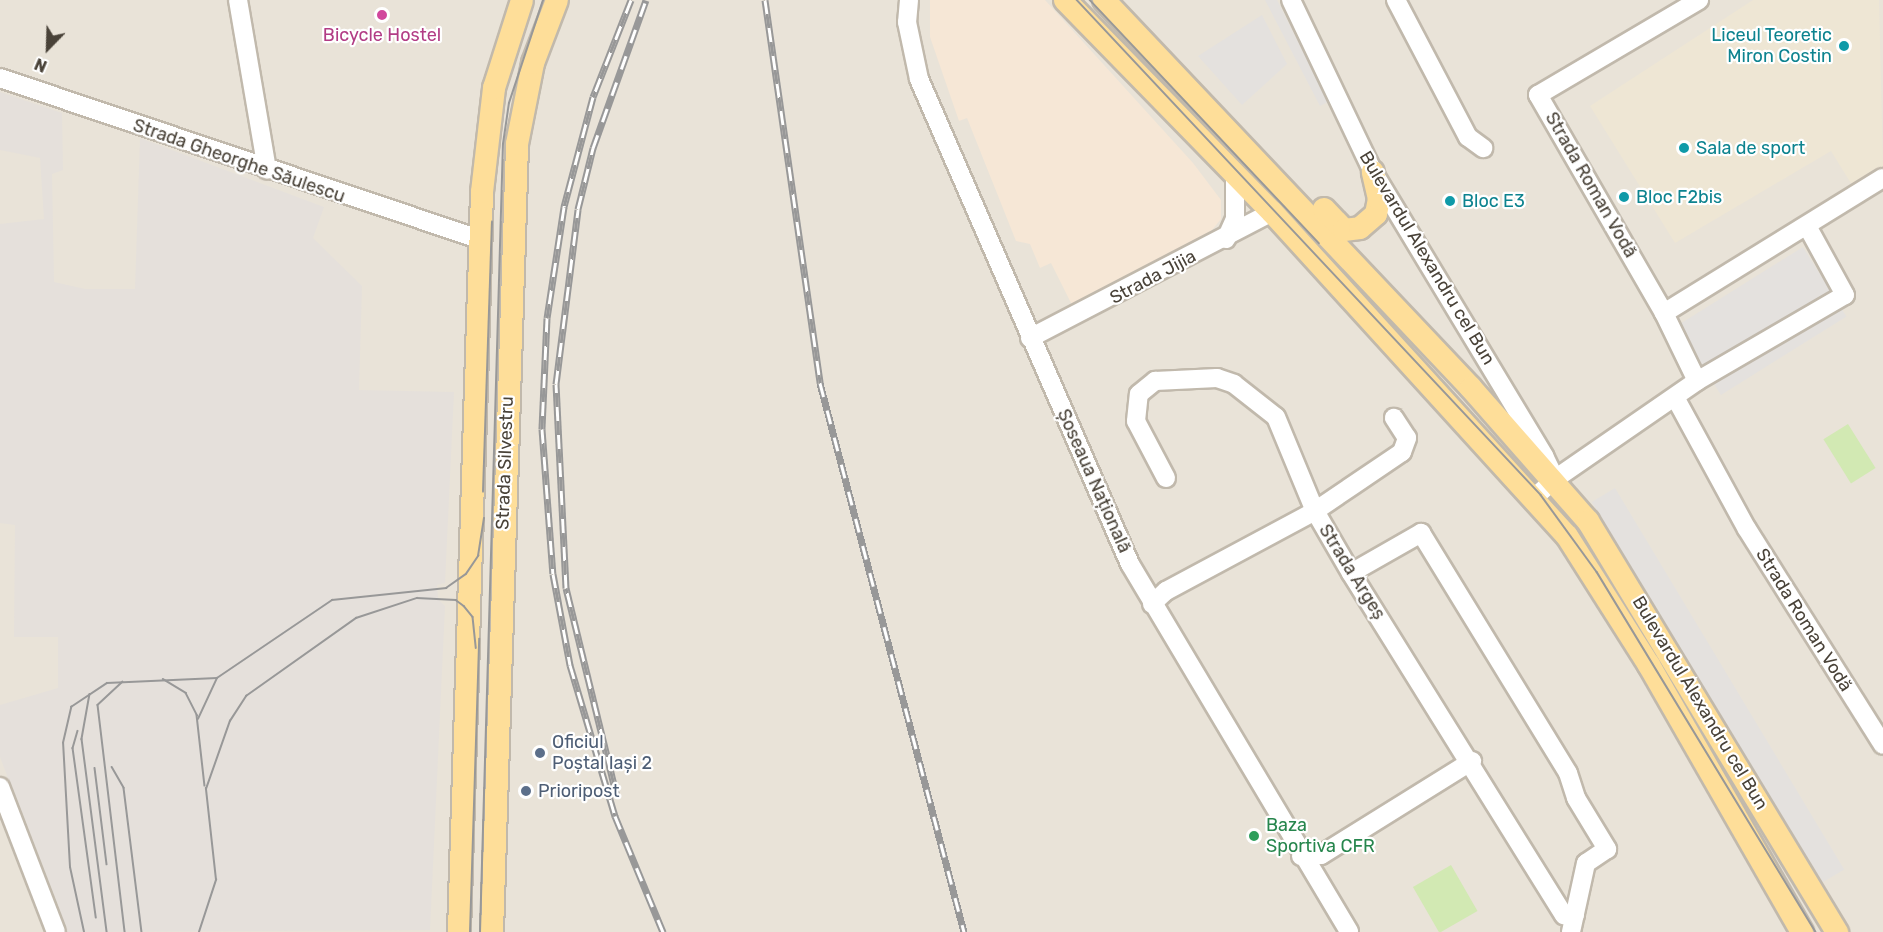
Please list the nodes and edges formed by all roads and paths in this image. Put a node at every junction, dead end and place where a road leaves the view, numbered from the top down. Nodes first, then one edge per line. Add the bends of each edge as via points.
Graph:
1 (238, 0) edge
2 (522, 0) edge
3 (557, 0) edge
4 (909, 0) edge
5 (1065, 0) edge
6 (1104, 0) edge
7 (1291, 0) edge
8 (1396, 0) edge
9 (1699, 0) edge
10 (0, 78) edge
11 (1483, 148) dead end
12 (1258, 158) junction
13 (267, 170) junction
14 (1373, 172) junction
15 (1234, 177) junction
16 (1883, 178) edge
17 (1272, 212) junction
18 (1807, 226) junction
19 (479, 239) junction
20 (1226, 239) junction
21 (1664, 313) junction
22 (1030, 338) junction
23 (1697, 381) junction
24 (1676, 399) junction
25 (1394, 418) dead end
26 (1166, 478) dead end
27 (1555, 479) junction
28 (1536, 496) junction
29 (1315, 511) junction
30 (1351, 573) junction
31 (1152, 604) junction
32 (1883, 745) edge
33 (1472, 761) junction
34 (0, 787) edge
35 (1300, 856) junction
36 (1573, 923) edge
37 (56, 932) edge
38 (459, 932) edge
39 (492, 932) edge
40 (1349, 932) edge
41 (1802, 932) edge
42 (1838, 932) edge

1 - 13 street
2 - 19 main road, Strada Silvestru via 494,88
3 - 39 main road, Strada Silvestru via 522,103 515,165
4 - 22 street, Șoseaua Națională via 907,22 919,79
5 - 15 main road, Bulevardul Alexandru cel Bun
6 - 12 main road, Bulevardul Alexandru cel Bun
7 - 14 street, Bulevardul Alexandru cel Bun
8 - 11 street via 1468,137
9 - 21 street, Strada Roman Vodă via 1538,95
10 - 13 street, Strada Gheorghe Săulescu
12 - 14 main road via 1281,166 1344,230 1360,228 1376,214 1379,199
12 - 27 main road, Bulevardul Alexandru cel Bun
13 - 19 street, Strada Gheorghe Săulescu
14 - 27 street, Bulevardul Alexandru cel Bun
15 - 17 main road, Bulevardul Alexandru cel Bun
15 - 20 street via 1235,219
16 - 18 street
17 - 20 street, Strada Jijia
17 - 28 main road, Bulevardul Alexandru cel Bun
18 - 21 street
18 - 23 street via 1845,295
19 - 38 main road, Strada Silvestru
20 - 22 street, Strada Jijia
21 - 23 street, Strada Roman Vodă
22 - 31 street, Șoseaua Națională
23 - 24 street
24 - 27 street
24 - 32 street, Strada Roman Vodă via 1747,529
25 - 29 street via 1407,438 1402,452
26 - 29 street via 1136,421 1139,394 1155,381 1217,378 1234,384 1276,417
27 - 28 street
27 - 42 main road, Bulevardul Alexandru cel Bun via 1606,546
28 - 41 main road, Bulevardul Alexandru cel Bun via 1568,536 1649,665
29 - 30 street, Strada Argeș
29 - 31 street, Strada Argeș via 1166,591
30 - 33 street, Strada Argeș
30 - 36 street via 1421,532 1568,773 1576,798 1607,849 1586,863
31 - 35 street, Șoseaua Națională
33 - 35 street via 1321,855
33 - 36 street, Strada Argeș via 1564,915
34 - 37 street
35 - 40 street, Șoseaua Națională

